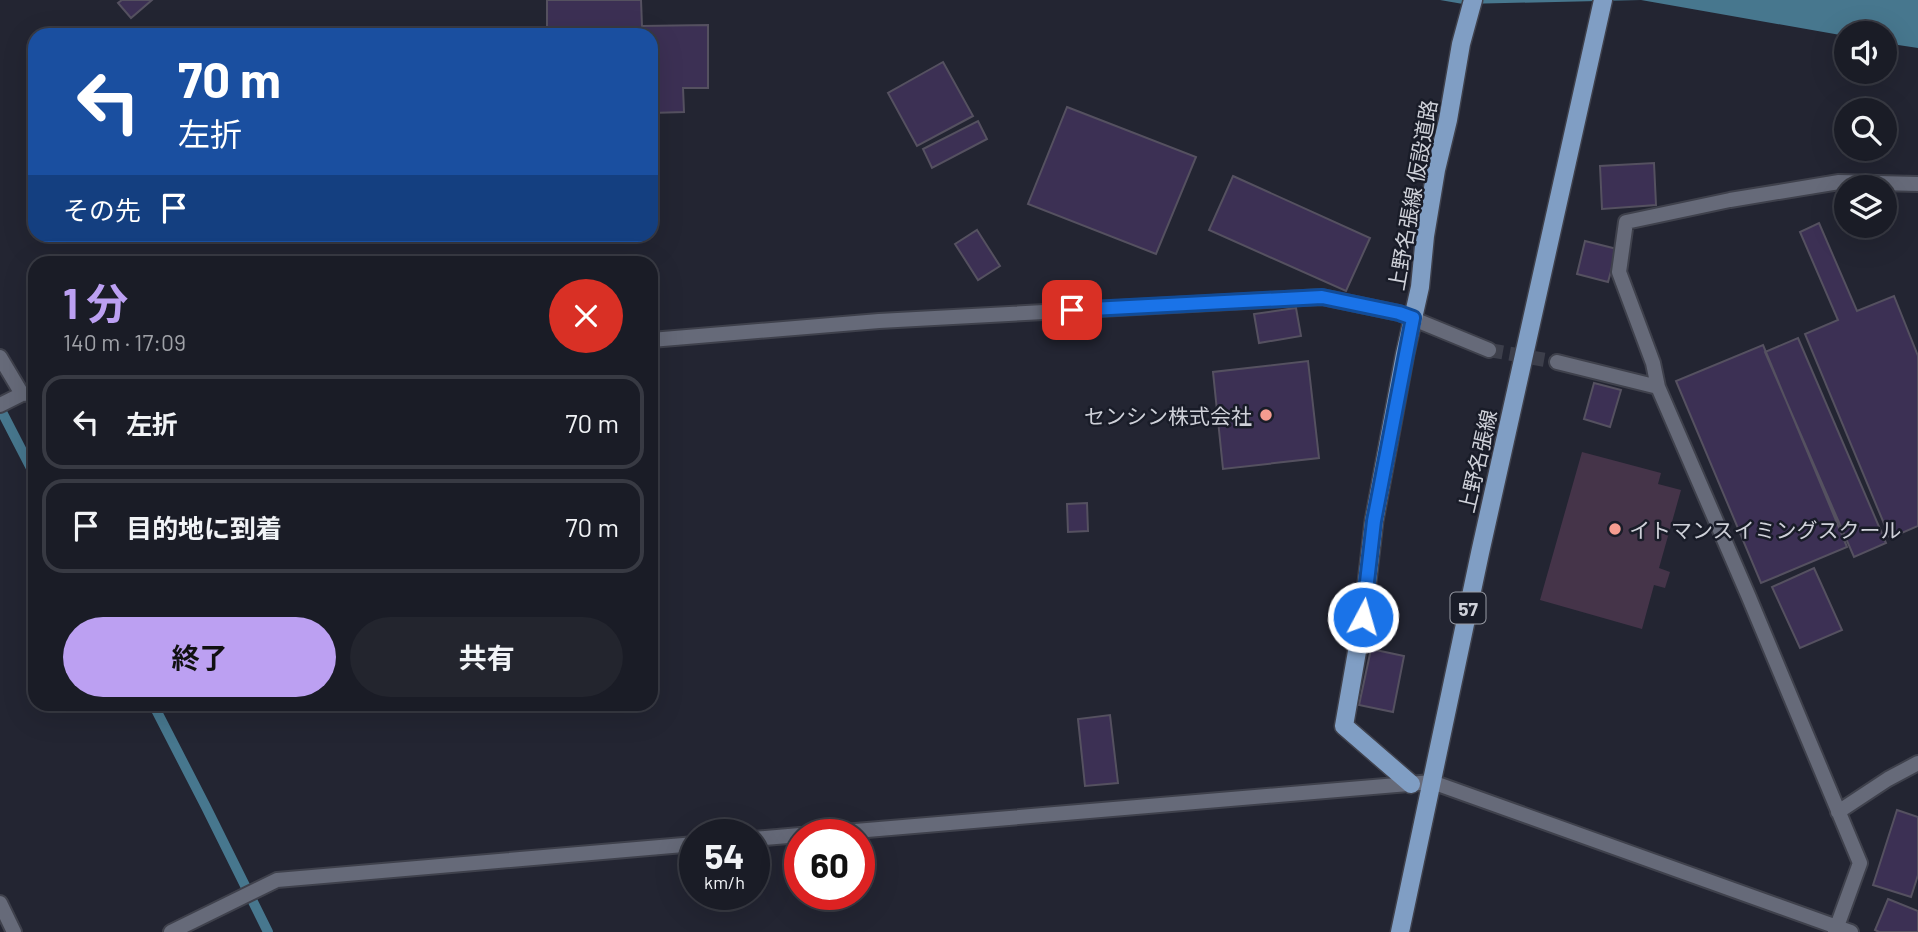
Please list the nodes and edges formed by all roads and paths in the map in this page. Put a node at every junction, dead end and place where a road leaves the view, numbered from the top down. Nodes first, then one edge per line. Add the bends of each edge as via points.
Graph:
1 (1473, 0) edge
2 (1604, 0) edge
3 (1918, 184) edge
4 (1413, 318) junction
5 (658, 339) edge
6 (1489, 350) tunnel mouth
7 (0, 357) edge
8 (1557, 362) tunnel mouth
9 (1658, 387) junction
10 (28, 392) edge
11 (28, 393) edge
12 (0, 405) edge
13 (1918, 763) edge
14 (1432, 782) junction
15 (1411, 784) junction
16 (1838, 812) junction
17 (875, 829) edge
18 (679, 845) edge
19 (0, 903) edge
20 (1841, 931) edge
21 (14, 932) edge
22 (171, 932) edge
23 (1400, 932) edge

1 - 4 main road, 上野名張線 仮設道路 via 1436,170
2 - 14 main road, 上野名張線 / 57
3 - 9 street via 1839,182 1626,222 1619,272
4 - 5 street via 1322,297 878,321
4 - 6 street
4 - 15 main road, 上野名張線 仮設道路 via 1374,521 1344,726
7 - 10 street
8 - 9 street
9 - 16 street
11 - 12 street
13 - 16 street
14 - 15 street
14 - 20 street
14 - 23 main road, 上野名張線 / 57
15 - 17 street
16 - 20 street via 1860,863
18 - 22 street via 277,880
19 - 21 street

